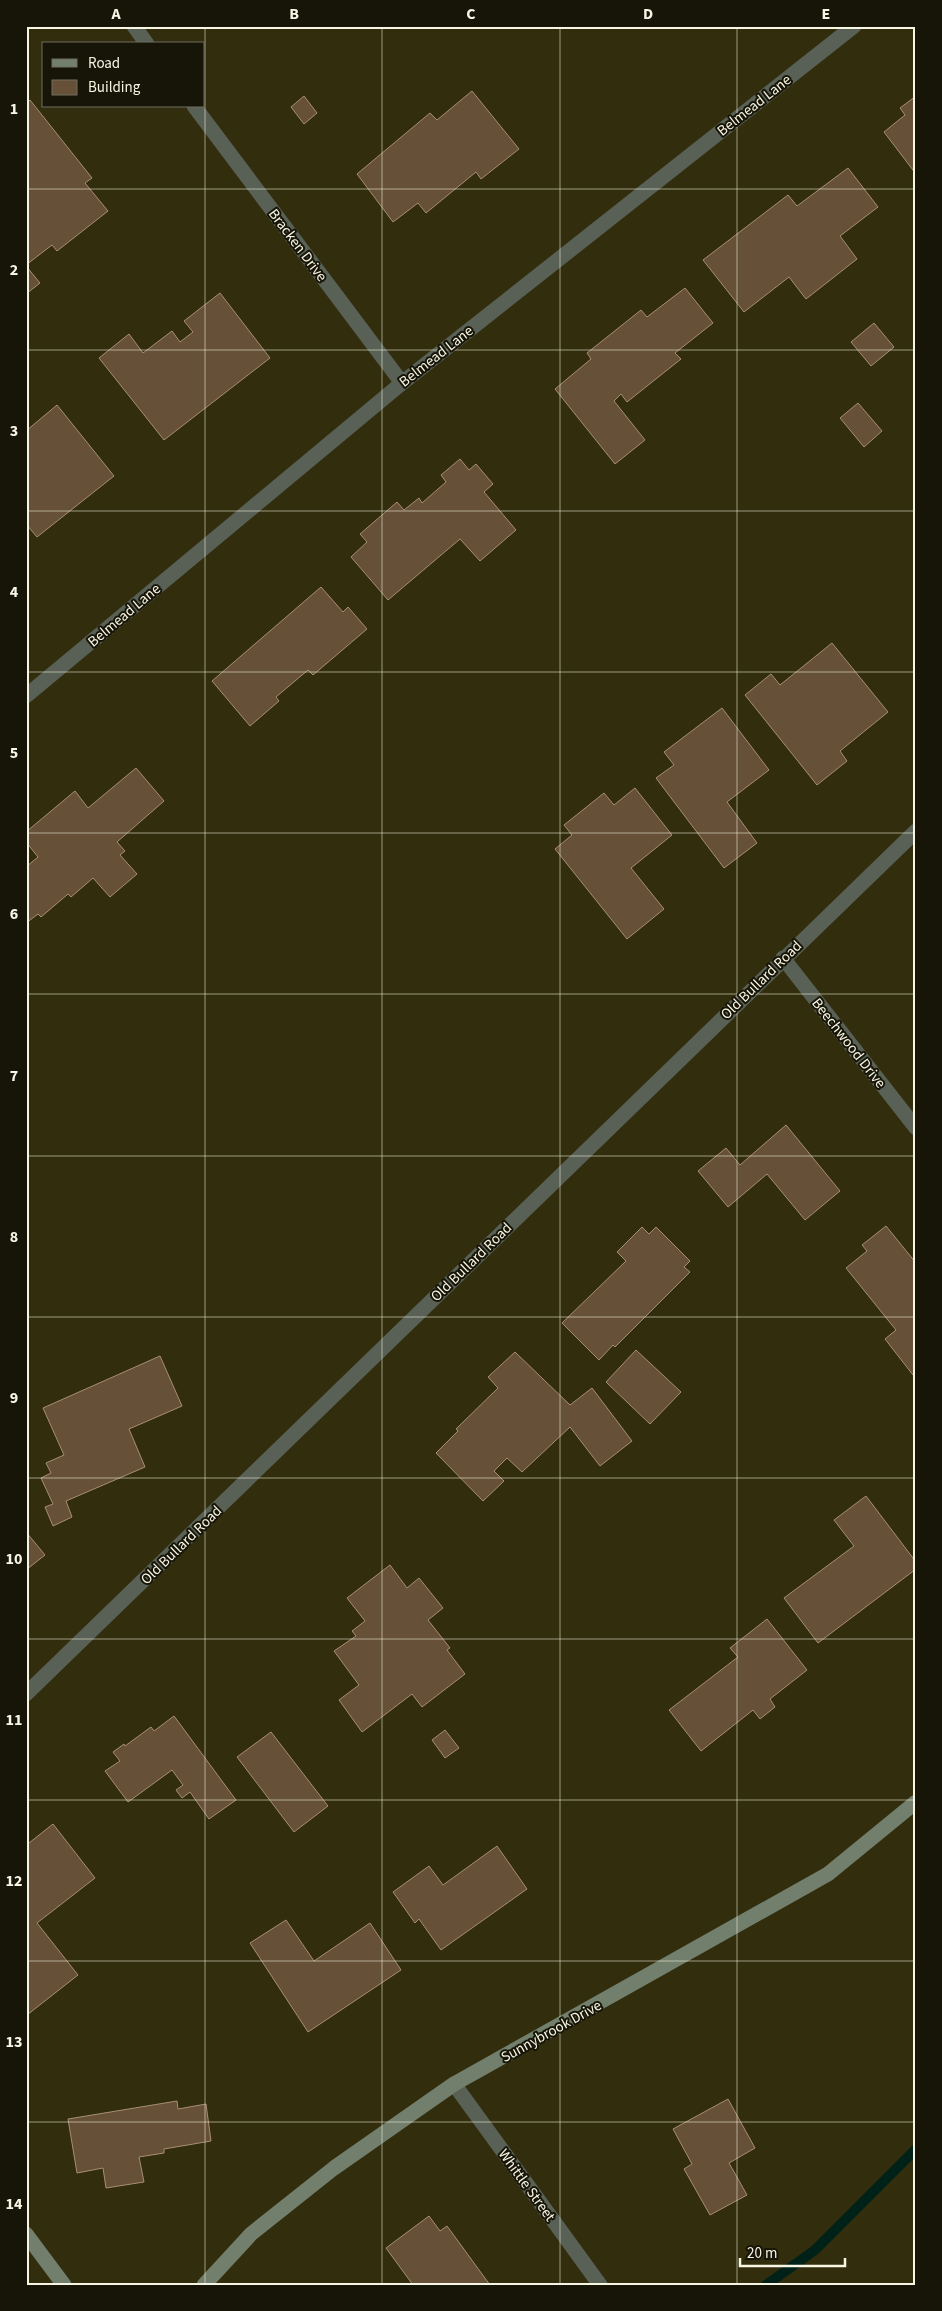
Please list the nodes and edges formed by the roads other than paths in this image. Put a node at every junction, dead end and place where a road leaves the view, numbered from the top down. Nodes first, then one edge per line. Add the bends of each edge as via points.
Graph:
1 (134, 26) edge
2 (854, 26) edge
3 (146, 42) edge
4 (196, 108) edge
5 (402, 383) junction
6 (26, 696) edge
7 (916, 831) edge
8 (783, 958) junction
9 (916, 1128) edge
10 (26, 1694) edge
11 (916, 1802) edge
12 (454, 2084) junction
13 (26, 2234) edge
14 (64, 2285) edge
15 (204, 2285) edge
16 (600, 2285) edge

1 - 3 street
2 - 5 street, Belmead Lane
4 - 5 street, Bracken Drive
5 - 6 street, Belmead Lane
7 - 8 street, Old Bullard Road
8 - 9 street, Beechwood Drive
8 - 10 street, Old Bullard Road
11 - 12 main road, Sunnybrook Drive via 828,1874
12 - 15 main road, Sunnybrook Drive via 334,2168 251,2234
12 - 16 street, Whittle Street
13 - 14 main road

